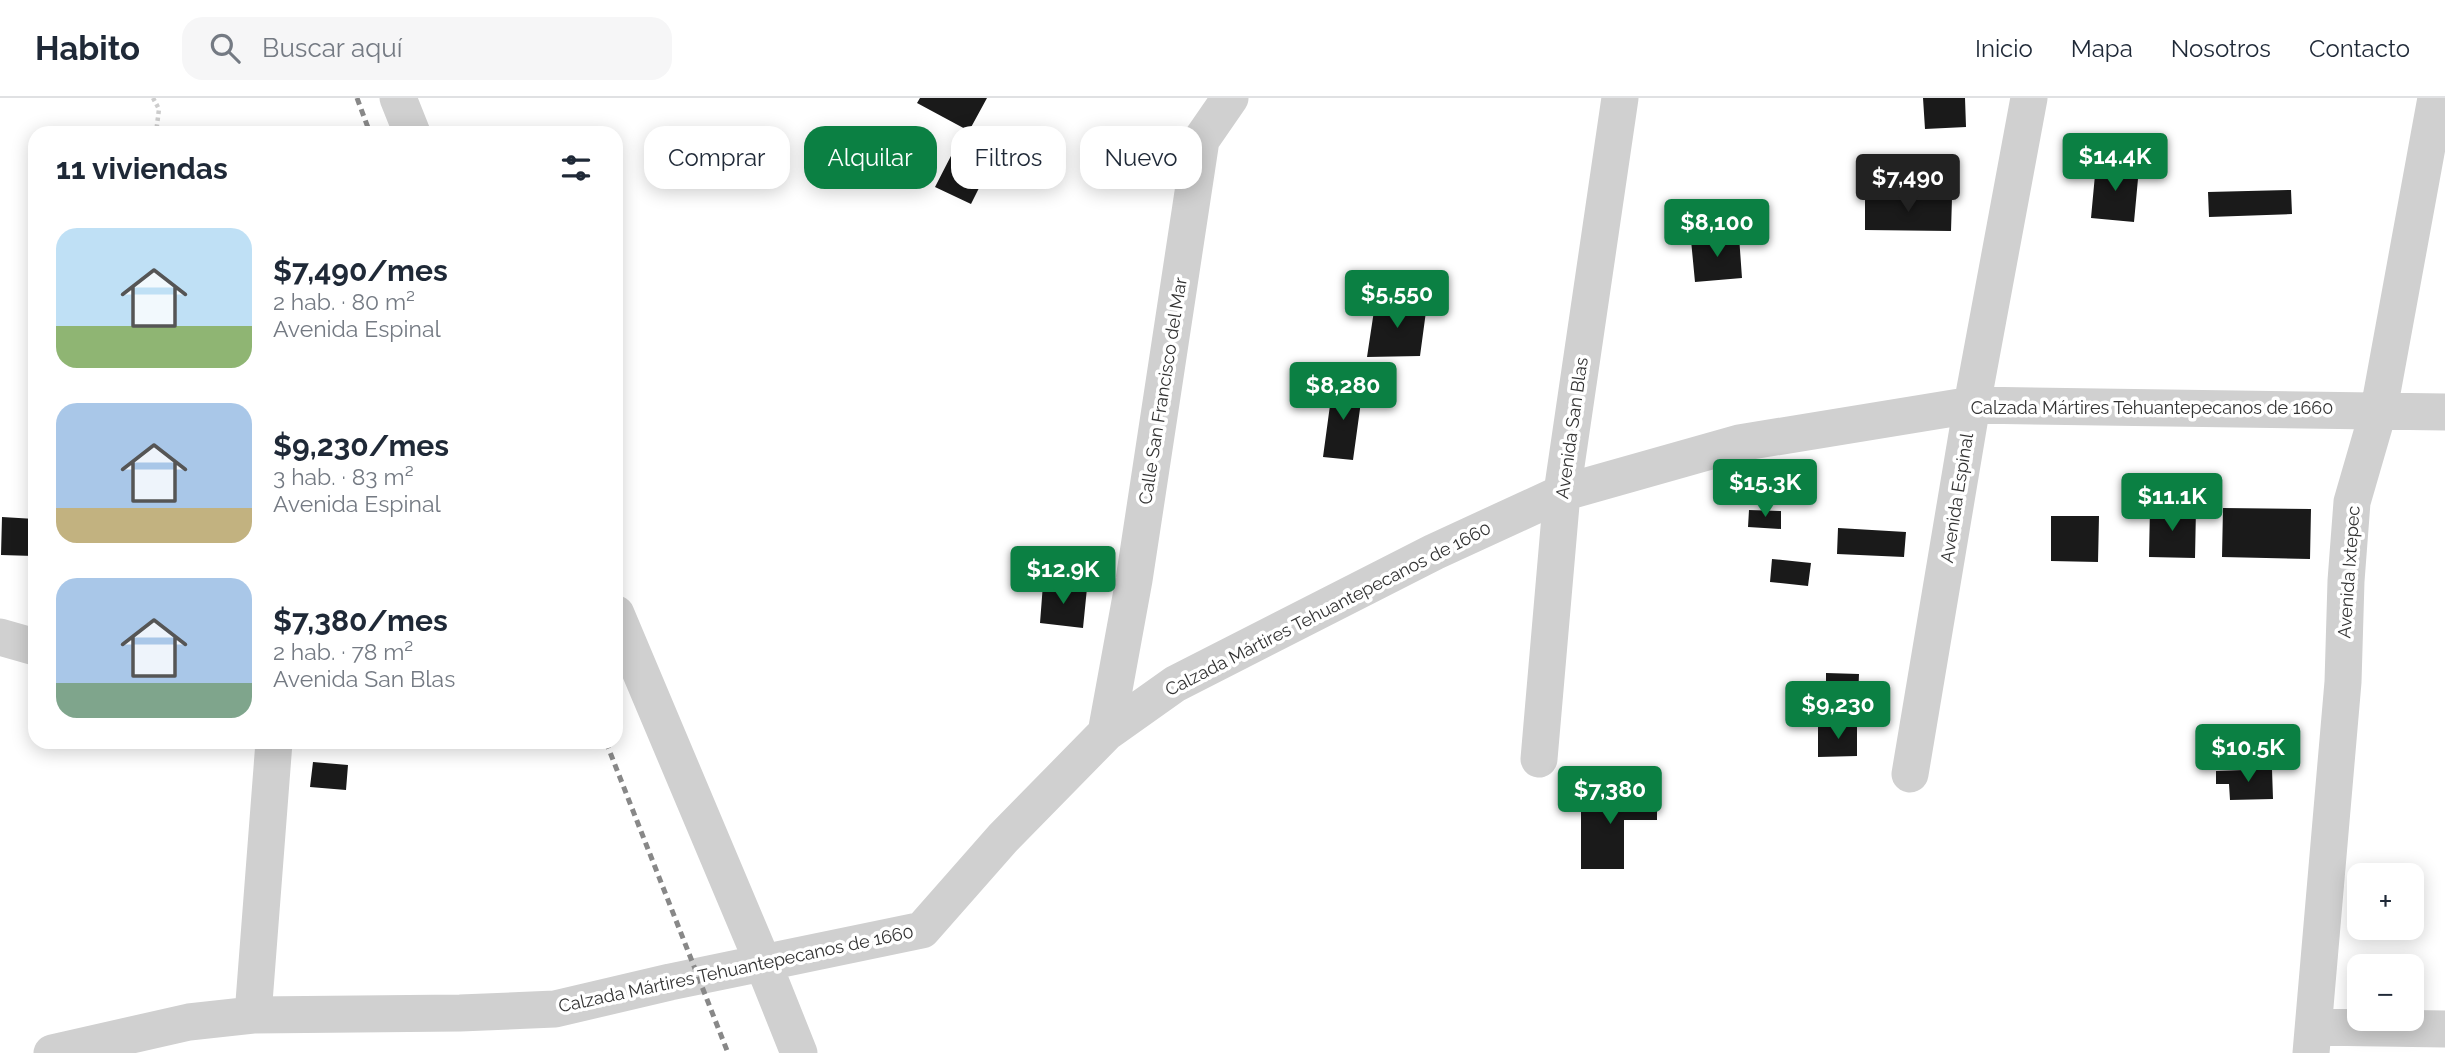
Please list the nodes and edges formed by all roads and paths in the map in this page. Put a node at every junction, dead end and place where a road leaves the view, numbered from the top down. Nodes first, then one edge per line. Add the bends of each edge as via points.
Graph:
1 (153, 98) edge
2 (398, 98) edge
3 (1230, 98) edge
4 (1620, 98) edge
5 (2029, 98) edge
6 (2436, 98) edge
7 (157, 126) edge
8 (409, 126) edge
9 (1972, 405) junction
10 (2379, 410) junction
11 (2445, 412) edge
12 (1562, 493) junction
13 (623, 631) edge
14 (0, 636) edge
15 (28, 645) edge
16 (1106, 733) junction
17 (273, 749) edge
18 (1539, 759) dead end
19 (1910, 774) dead end
20 (763, 962) junction
21 (253, 1015) junction
22 (2445, 1029) edge
23 (2312, 1040) edge
24 (52, 1053) edge
25 (799, 1053) edge

1 - 7 path via 159,109
2 - 8 street
3 - 16 street, Calle San Francisco del Mar via 1201,140
4 - 12 street, Avenida San Blas
5 - 9 street, Avenida Espinal
6 - 10 street, Avenida Ixtepec
9 - 10 street, Calzada Mártires Tehuantepecanos de 1660
9 - 12 street, Calzada Mártires Tehuantepecanos de 1660 via 1739,443
9 - 19 street, Avenida Espinal
10 - 11 street, Calzada Mártires Tehuantepecanos de 1660
10 - 23 street, Avenida Ixtepec via 2352,502 2343,682
12 - 16 street, Calzada Mártires Tehuantepecanos de 1660 via 1434,552 1175,684
12 - 18 street, Avenida San Blas
13 - 20 street
14 - 15 street
16 - 20 street, Calzada Mártires Tehuantepecanos de 1660 via 1003,838 922,930
17 - 21 street
20 - 21 street, Calzada Mártires Tehuantepecanos de 1660 via 555,1009
20 - 25 street
21 - 24 street, Calzada Mártires Tehuantepecanos de 1660 via 189,1022
22 - 23 street

